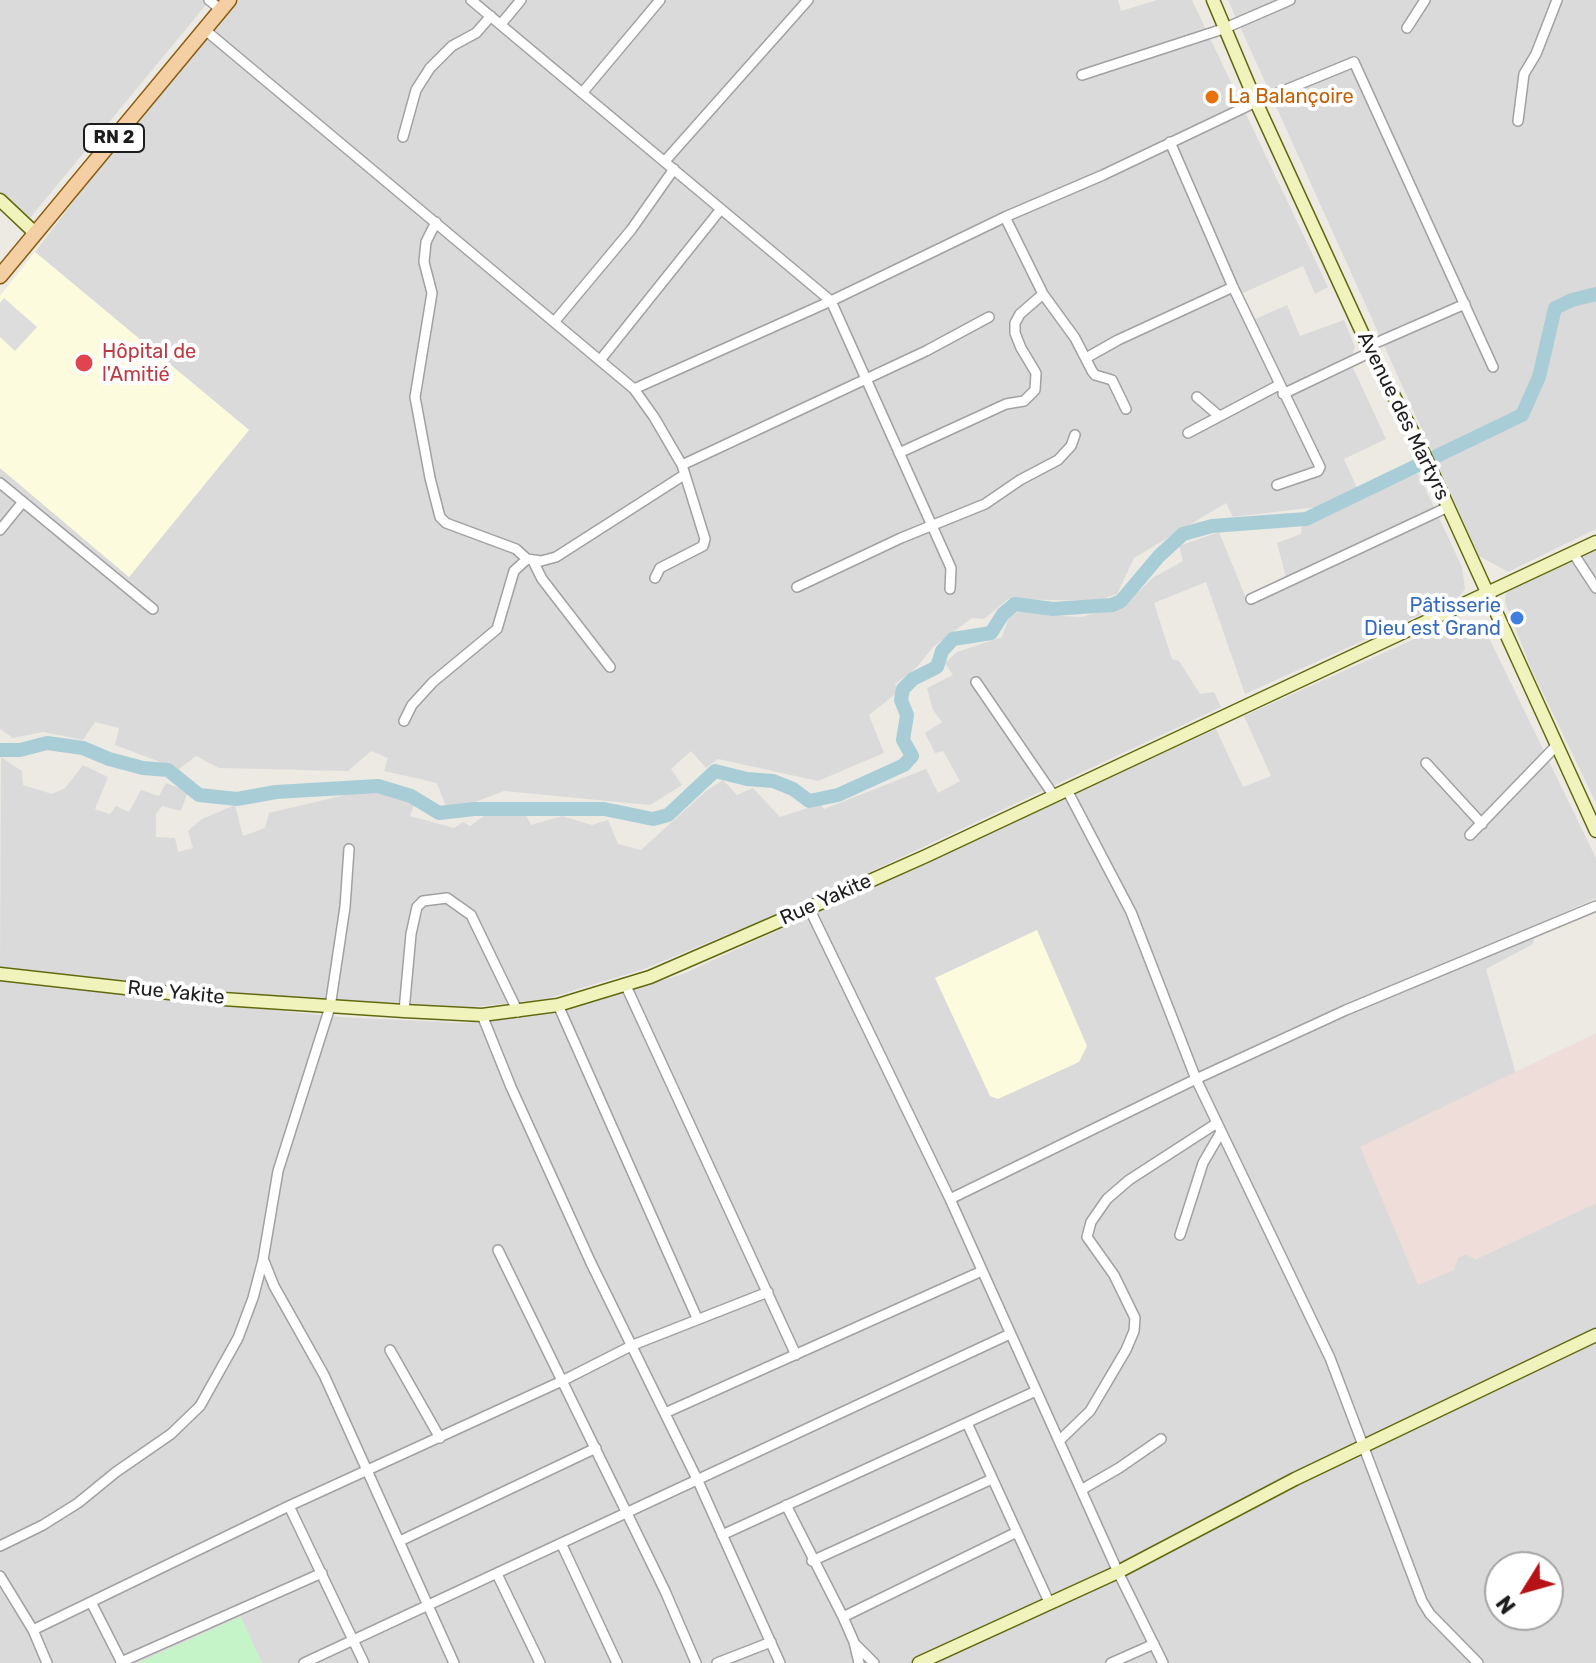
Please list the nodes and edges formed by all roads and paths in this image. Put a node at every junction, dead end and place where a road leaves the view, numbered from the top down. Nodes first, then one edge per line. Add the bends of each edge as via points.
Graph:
1 (471, 0) edge
2 (521, 0) edge
3 (660, 0) edge
4 (808, 0) edge
5 (1213, 0) edge
6 (1290, 0) edge
7 (1425, 0) edge
8 (1557, 0) edge
9 (220, 3) edge
10 (491, 16) junction
11 (501, 24) junction
12 (1407, 28) dead end
13 (204, 29) junction
14 (1223, 29) junction
15 (1082, 75) dead end
16 (583, 92) junction
17 (1256, 102) junction
18 (1518, 121) dead end
19 (403, 137) dead end
20 (1170, 142) junction
21 (665, 161) junction
22 (674, 169) junction
23 (0, 200) edge
24 (721, 209) junction
25 (1005, 217) junction
26 (436, 222) junction
27 (35, 233) junction
28 (0, 276) edge
29 (1233, 287) junction
30 (1043, 294) junction
31 (831, 301) junction
32 (1465, 304) junction
33 (989, 317) dead end
34 (555, 321) junction
35 (1370, 349) junction
36 (1086, 358) junction
37 (601, 359) junction
38 (1493, 367) dead end
39 (867, 380) junction
40 (634, 389) junction
41 (1281, 390) junction
42 (1197, 397) dead end
43 (1126, 409) dead end
44 (1219, 416) junction
45 (1188, 433) dead end
46 (1075, 435) dead end
47 (899, 453) junction
48 (683, 470) junction
49 (0, 483) edge
50 (1277, 485) dead end
51 (22, 503) junction
52 (1448, 507) junction
53 (933, 525) junction
54 (0, 530) edge
55 (1596, 542) edge
56 (1573, 553) junction
57 (530, 560) junction
58 (655, 578) dead end
59 (797, 587) dead end
60 (1596, 588) edge
61 (950, 589) dead end
62 (1488, 594) junction
63 (1251, 599) dead end
64 (153, 609) dead end
65 (610, 667) dead end
66 (976, 682) dead end
67 (404, 721) dead end
68 (1557, 745) junction
69 (1426, 763) dead end
70 (1067, 790) junction
71 (1054, 796) junction
72 (1482, 824) junction
73 (1596, 831) edge
74 (1470, 835) dead end
75 (349, 849) dead end
76 (1596, 906) edge
77 (809, 908) junction
78 (0, 974) edge
79 (626, 986) junction
80 (558, 1005) junction
81 (330, 1007) junction
82 (404, 1011) junction
83 (518, 1012) junction
84 (482, 1015) junction
85 (1196, 1079) junction
86 (1219, 1128) junction
87 (950, 1199) junction
88 (1180, 1235) dead end
89 (498, 1250) dead end
90 (263, 1260) junction
91 (982, 1271) junction
92 (768, 1292) junction
93 (697, 1318) junction
94 (1010, 1334) junction
95 (1596, 1335) edge
96 (633, 1345) junction
97 (390, 1350) dead end
98 (796, 1355) junction
99 (562, 1381) junction
100 (1036, 1391) junction
101 (665, 1413) junction
102 (967, 1423) junction
103 (440, 1438) junction
104 (1161, 1439) dead end
105 (1059, 1441) junction
106 (1365, 1447) junction
107 (596, 1448) junction
108 (367, 1470) junction
109 (992, 1479) junction
110 (698, 1481) junction
111 (1081, 1490) junction
112 (786, 1505) junction
113 (289, 1506) junction
114 (627, 1514) junction
115 (1017, 1532) junction
116 (722, 1535) junction
117 (400, 1541) junction
118 (561, 1543) junction
119 (0, 1546) edge
120 (812, 1561) junction
121 (1118, 1572) junction
122 (322, 1573) junction
123 (497, 1574) junction
124 (0, 1576) edge
125 (91, 1602) junction
126 (1049, 1602) junction
127 (428, 1606) junction
128 (843, 1617) junction
129 (33, 1630) junction
130 (353, 1640) junction
131 (771, 1642) junction
132 (854, 1642) junction
133 (1154, 1644) junction
134 (121, 1662) edge
135 (47, 1663) edge
136 (304, 1663) edge
137 (364, 1663) edge
138 (454, 1663) edge
139 (540, 1663) edge
140 (617, 1663) edge
141 (696, 1663) edge
142 (717, 1663) edge
143 (780, 1663) edge
144 (859, 1663) edge
145 (874, 1663) edge
146 (919, 1663) edge
147 (1111, 1663) edge
148 (1163, 1663) edge
149 (1478, 1663) edge

1 - 10 street
2 - 11 street
3 - 16 street
4 - 21 street
5 - 14 main road, Avenue des Martyrs
6 - 14 street
7 - 12 street
8 - 18 street via 1524,74
9 - 13 main road, RN 2
10 - 11 street
10 - 19 street via 430,68 416,90
11 - 16 street
13 - 26 street
13 - 27 main road, RN 2
14 - 15 street
14 - 17 main road, Avenue des Martyrs
16 - 21 street
17 - 20 street
17 - 32 street via 1354,62
17 - 35 main road, Avenue des Martyrs
20 - 25 street
20 - 29 street
21 - 22 street
22 - 24 street
22 - 34 street
23 - 27 main road
24 - 31 street
24 - 37 street
25 - 30 street
25 - 31 street
26 - 34 street
26 - 57 street via 426,242 424,262 432,293 415,397 440,517
27 - 28 main road, RN 2
29 - 36 street
29 - 41 street
30 - 36 street
30 - 47 street via 1015,323 1021,348 1036,373 1035,390 1024,401 1006,404
31 - 39 street
31 - 40 street
32 - 35 street
32 - 38 street
33 - 39 street
34 - 37 street
35 - 41 street
35 - 52 main road, Avenue des Martyrs
36 - 43 street via 1095,375 1111,379
37 - 40 street
39 - 47 street
39 - 48 street
40 - 48 street
41 - 44 street
41 - 50 street via 1320,467
42 - 44 street
44 - 45 street
46 - 53 street via 1058,460 985,504
47 - 53 street
48 - 57 street via 556,557
48 - 58 street via 705,539 703,546 660,568
49 - 51 street
51 - 54 street
51 - 64 street
52 - 62 main road, Avenue des Martyrs
52 - 63 street
53 - 59 street
53 - 61 street via 951,568
55 - 56 main road, Rue Yakite
56 - 60 street
56 - 62 main road, Rue Yakite
57 - 65 street
57 - 67 street via 514,571 497,629 433,682
62 - 68 main road, Avenue des Martyrs
62 - 70 main road, Rue Yakite
66 - 71 street
68 - 72 street
68 - 73 main road, Avenue des Martyrs
69 - 72 street
70 - 71 main road, Rue Yakite
70 - 85 street via 1131,912
71 - 77 main road, Rue Yakite
72 - 74 street
75 - 81 street
76 - 85 street
77 - 79 main road, Rue Yakite
77 - 87 street
78 - 81 main road, Rue Yakite
79 - 80 main road, Rue Yakite
79 - 92 street
80 - 83 main road, Rue Yakite
80 - 93 street
81 - 82 main road, Rue Yakite
81 - 90 street via 278,1171
82 - 83 street via 417,907 447,898 471,915
82 - 84 main road, Rue Yakite
83 - 84 main road, Rue Yakite
84 - 96 street
85 - 86 street
85 - 87 street
86 - 88 street
86 - 105 street via 1129,1180 1091,1222 1087,1237 1114,1275 1135,1318 1134,1331 1090,1411
86 - 106 street via 1330,1358
87 - 91 street
89 - 99 street
90 - 108 street
90 - 119 street via 238,1338 200,1406 78,1503
91 - 94 street
91 - 98 street
92 - 93 street
92 - 98 street
93 - 96 street
94 - 100 street
94 - 110 street
95 - 106 main road
96 - 99 street
96 - 101 street
97 - 103 street
98 - 101 street
99 - 103 street
99 - 107 street
100 - 102 street
100 - 105 street
101 - 110 street
102 - 109 street
102 - 112 street
103 - 108 street
104 - 111 street
105 - 111 street
106 - 121 main road
106 - 149 street via 1426,1608
107 - 114 street
107 - 117 street
108 - 113 street
108 - 117 street
109 - 115 street
109 - 120 street
110 - 114 street
110 - 116 street
111 - 121 street
112 - 116 street
112 - 120 street
113 - 122 street
113 - 125 street
114 - 118 street
114 - 141 street
115 - 126 street
115 - 128 street
116 - 131 street
117 - 127 street
118 - 123 street
118 - 140 street
120 - 128 street
121 - 126 main road
121 - 133 street
122 - 130 street
122 - 134 street
123 - 127 street
123 - 139 street
124 - 129 street
125 - 129 street
125 - 134 street
126 - 146 main road
127 - 130 street
127 - 138 street
128 - 132 street
129 - 135 street
130 - 136 street
130 - 137 street
131 - 142 street
131 - 143 street
132 - 144 street
132 - 145 street
133 - 147 street
133 - 148 street

